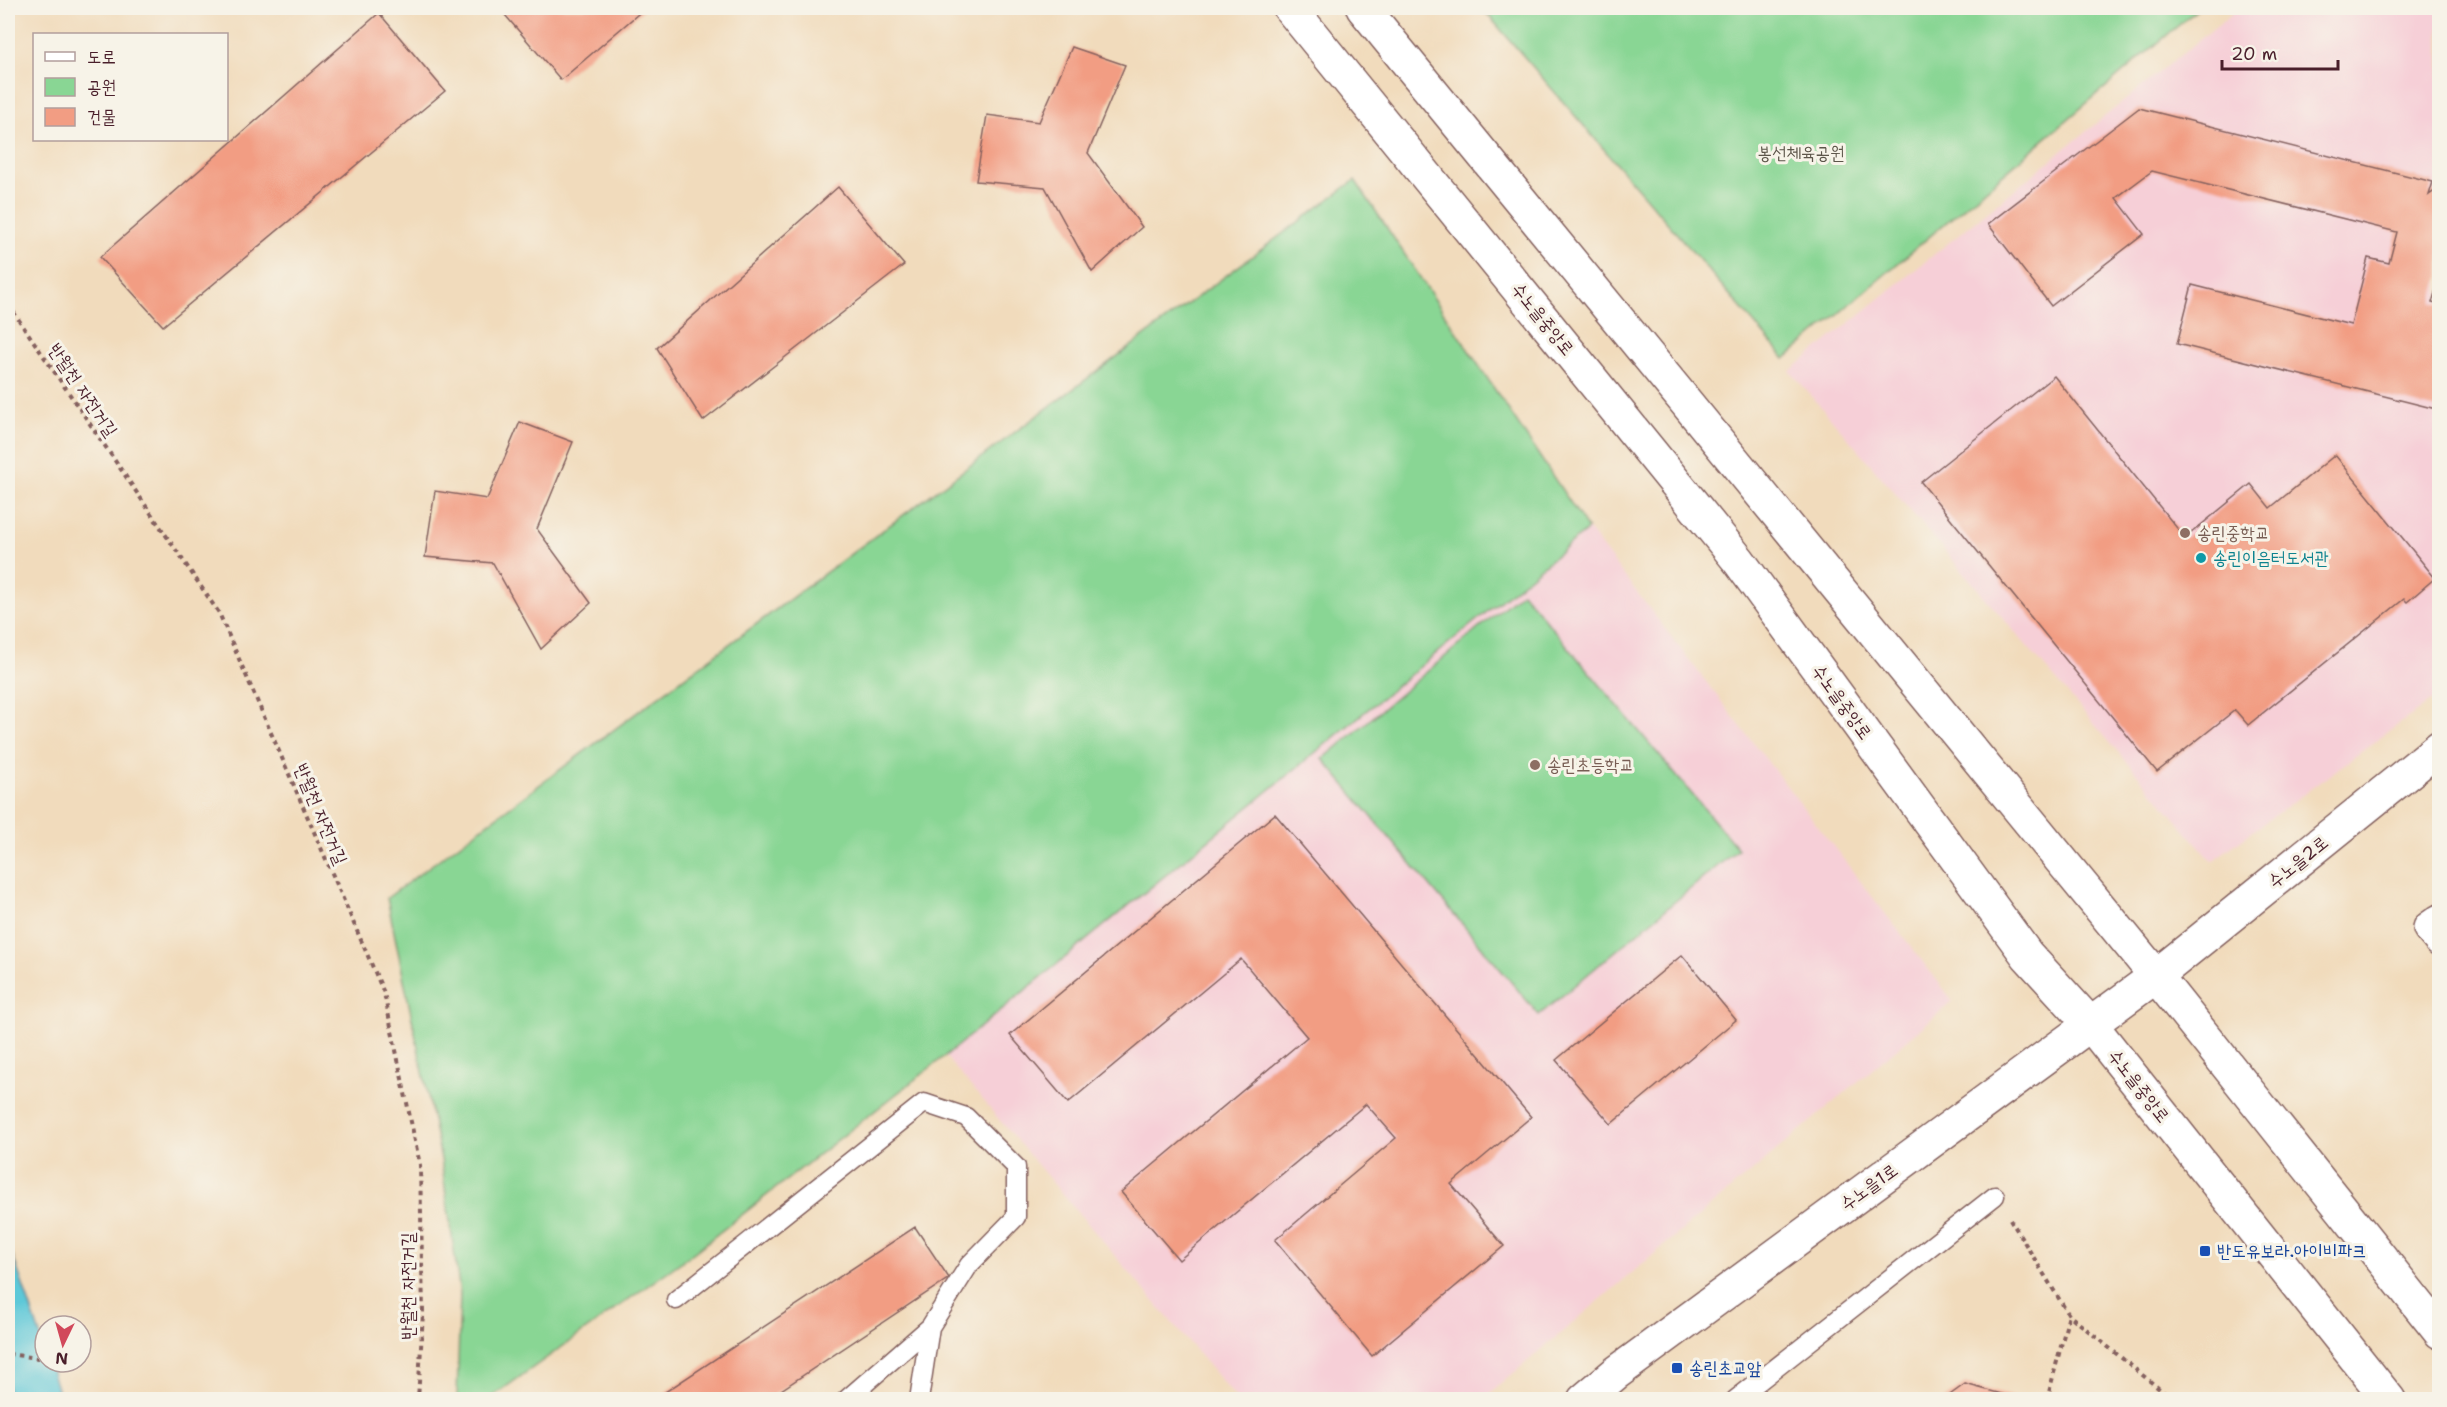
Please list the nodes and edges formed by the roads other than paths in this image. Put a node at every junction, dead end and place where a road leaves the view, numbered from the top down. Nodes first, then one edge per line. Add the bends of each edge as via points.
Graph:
1 (1290, 8) edge
2 (1363, 8) edge
3 (2439, 747) edge
4 (2439, 921) edge
5 (2439, 939) edge
6 (2156, 976) junction
7 (2091, 1024) junction
8 (1995, 1196) road end
9 (676, 1300) dead end
10 (930, 1327) junction
11 (2439, 1332) edge
12 (846, 1400) edge
13 (919, 1400) edge
14 (1584, 1400) edge
15 (1735, 1400) edge
16 (2389, 1400) edge

1 - 7 main road, 수노을중앙로 via 1739,561 2027,956
2 - 6 main road
3 - 6 main road, 수노을2로
4 - 5 main road via 2430,928
6 - 7 main road, 수노을1로
6 - 11 main road
7 - 14 main road, 수노을1로 via 1616,1372
7 - 16 main road, 수노을중앙로
8 - 15 lane
9 - 10 lane via 924,1103 966,1117 1016,1167 1016,1217 969,1264
10 - 12 lane
10 - 13 lane

